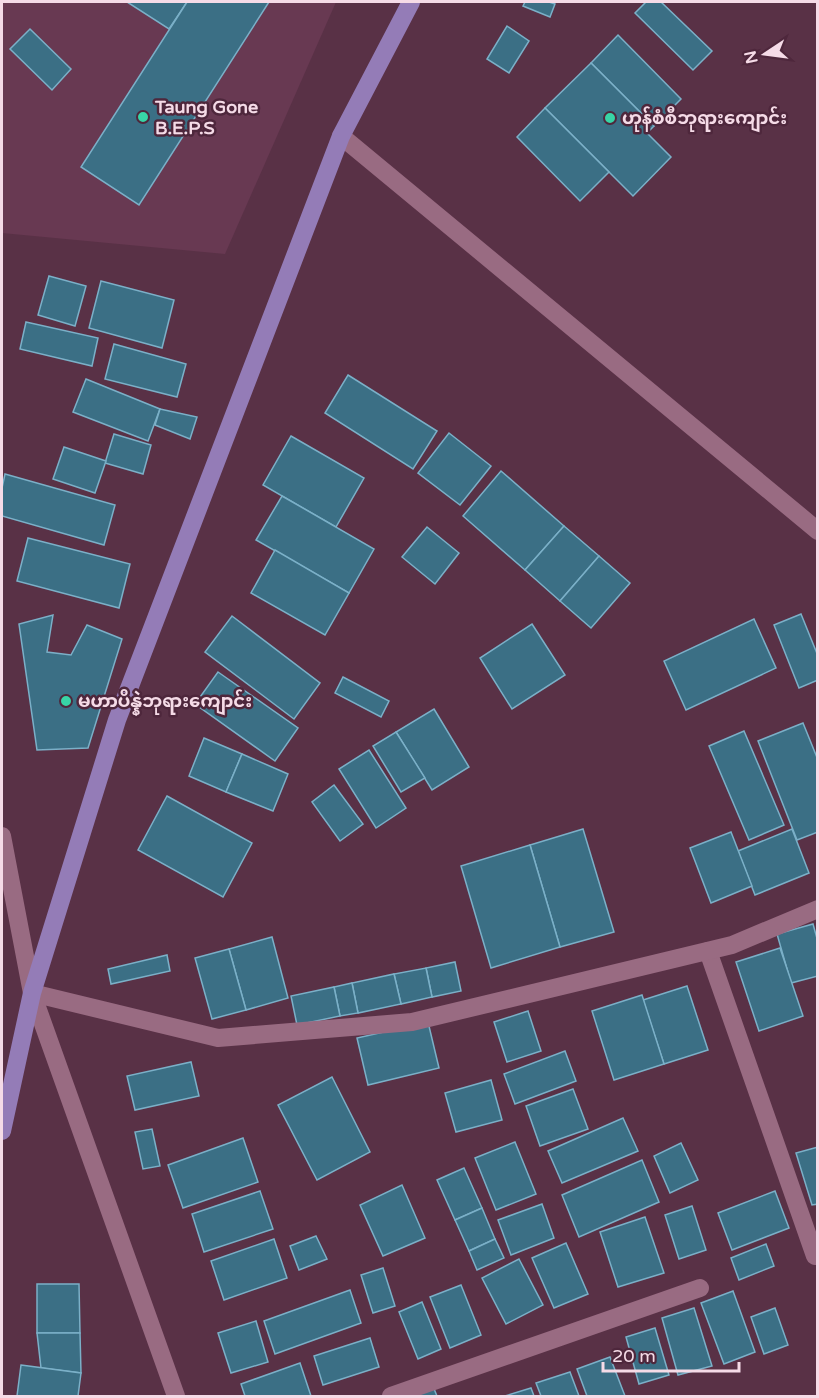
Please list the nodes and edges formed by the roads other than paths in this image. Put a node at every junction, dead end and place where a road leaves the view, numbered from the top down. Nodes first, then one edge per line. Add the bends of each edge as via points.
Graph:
1 (411, 2) edge
2 (340, 136) junction
3 (818, 531) edge
4 (2, 836) edge
5 (818, 909) edge
6 (708, 951) junction
7 (32, 993) junction
8 (2, 1131) edge
9 (814, 1256) dead end
10 (700, 1288) dead end
11 (176, 1396) edge
12 (391, 1396) edge

1 - 2 main road
2 - 3 street
2 - 7 main road via 117,720
4 - 7 street
5 - 6 street
6 - 7 street via 412,1022 218,1038
6 - 9 street
7 - 8 main road
7 - 11 street
10 - 12 street

